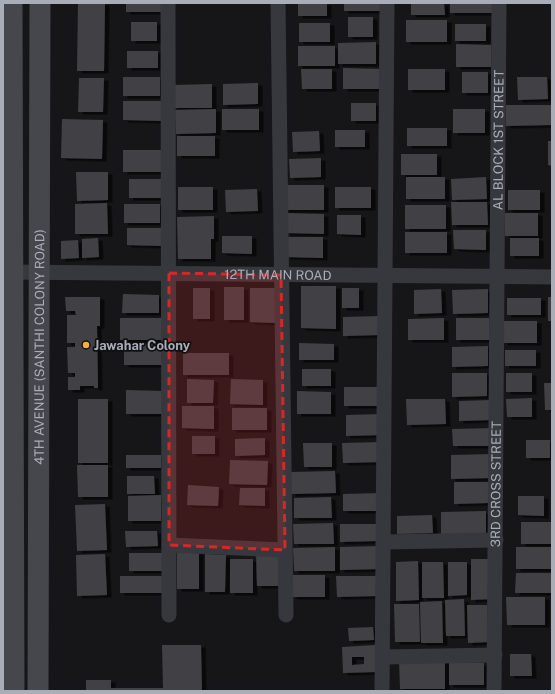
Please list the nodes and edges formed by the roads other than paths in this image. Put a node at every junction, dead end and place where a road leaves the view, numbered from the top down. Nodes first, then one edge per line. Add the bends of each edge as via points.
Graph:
1 (12, 3) edge
2 (40, 3) edge
3 (168, 3) edge
4 (278, 3) edge
5 (387, 3) edge
6 (499, 3) edge
7 (8, 272) edge
8 (39, 272) junction
9 (169, 273) junction
10 (281, 276) junction
11 (498, 276) junction
12 (386, 277) junction
13 (552, 277) edge
14 (8, 402) edge
15 (496, 540) junction
16 (383, 542) junction
17 (169, 545) junction
18 (285, 550) junction
19 (169, 615) dead end
20 (286, 615) dead end
21 (495, 655) junction
22 (382, 658) junction
23 (14, 691) edge
24 (38, 691) edge
25 (382, 691) edge
26 (494, 691) edge

1 - 7 street, 4TH AVENUE (SANTHI COLONY ROAD)
2 - 8 street, 4TH AVENUE (SANTHI COLONY ROAD)
3 - 9 street
4 - 10 street
5 - 12 street
6 - 11 street, AL BLOCK 1ST STREET
7 - 8 street, 12TH MAIN ROAD
7 - 14 street, 4TH AVENUE (SANTHI COLONY ROAD)
8 - 9 street, 12TH MAIN ROAD
8 - 24 street, 4TH AVENUE (SANTHI COLONY ROAD)
9 - 10 street, 12TH MAIN ROAD
9 - 17 street
10 - 12 street, 12TH MAIN ROAD
10 - 18 street
11 - 12 street, 12TH MAIN ROAD
11 - 13 street, 12TH MAIN ROAD
11 - 15 street, 3RD CROSS STREET
12 - 16 street
14 - 23 street, 4TH AVENUE (SANTHI COLONY ROAD)
15 - 16 street
15 - 21 street, 3RD CROSS STREET
16 - 22 street
17 - 18 street
17 - 19 street
18 - 20 street
21 - 22 street
21 - 26 street, 3RD CROSS STREET
22 - 25 street

